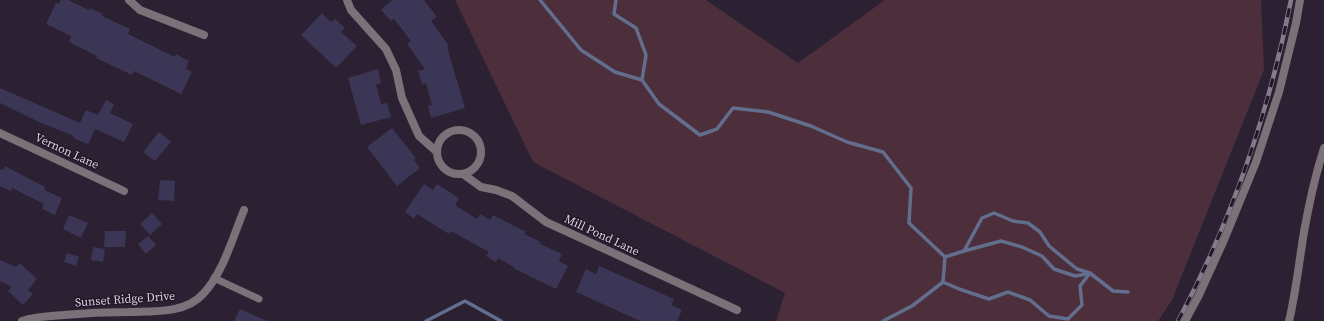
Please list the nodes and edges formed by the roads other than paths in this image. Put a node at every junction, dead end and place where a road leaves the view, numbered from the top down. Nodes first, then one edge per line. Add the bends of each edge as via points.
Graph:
1 (129, 0) edge
2 (347, 0) edge
3 (1300, 0) edge
4 (204, 35) dead end
5 (0, 133) edge
6 (1324, 148) edge
7 (437, 152) junction
8 (463, 174) junction
9 (124, 191) dead end
10 (244, 210) dead end
11 (214, 278) junction
12 (259, 299) dead end
13 (737, 310) dead end
14 (22, 321) edge
15 (1185, 321) edge
16 (1289, 321) edge

1 - 4 street via 140,10
2 - 7 street, Mill Pond Lane via 351,10 386,49 396,70 402,98 419,136
3 - 15 street via 1278,92 1256,162 1224,240
5 - 9 street, Vernon Lane
6 - 16 street via 1308,210 1296,293
7 - 8 street, Mill Pond Lane via 445,169 450,173
7 - 8 street via 442,139 453,131 460,130 473,135 481,148 481,155 475,167
8 - 13 street, Mill Pond Lane via 481,187 512,196 546,222
10 - 11 street, Sunset Ridge Drive
11 - 12 lane
11 - 14 street, Sunset Ridge Drive via 194,302 175,309 40,316

